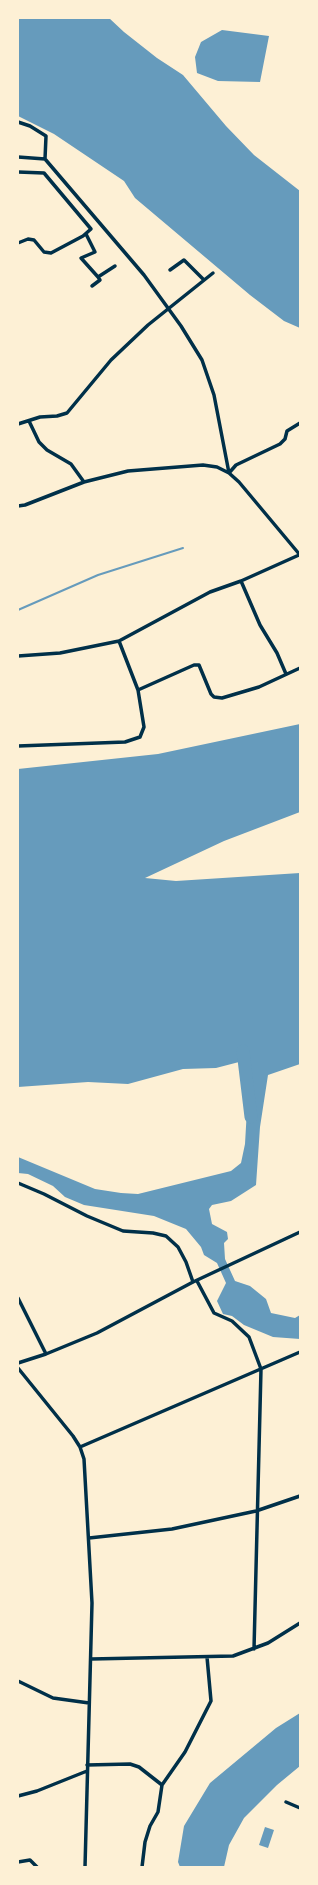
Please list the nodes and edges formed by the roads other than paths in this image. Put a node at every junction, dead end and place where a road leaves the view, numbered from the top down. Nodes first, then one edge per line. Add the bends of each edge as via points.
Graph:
1 (18, 122) edge
2 (18, 158) edge
3 (45, 159) junction
4 (18, 172) edge
5 (86, 234) junction
6 (18, 243) edge
7 (115, 266) dead end
8 (170, 270) dead end
9 (213, 273) dead end
10 (98, 278) junction
11 (204, 280) junction
12 (92, 286) dead end
13 (169, 309) junction
14 (30, 421) junction
15 (300, 423) edge
16 (18, 424) edge
17 (229, 473) junction
18 (84, 482) junction
19 (18, 506) edge
20 (299, 555) edge
21 (241, 581) junction
22 (119, 640) junction
23 (18, 656) edge
24 (300, 668) edge
25 (286, 674) junction
26 (138, 690) junction
27 (18, 746) edge
28 (18, 1183) edge
29 (300, 1232) edge
30 (195, 1282) junction
31 (18, 1298) edge
32 (300, 1352) edge
33 (46, 1354) junction
34 (18, 1363) edge
35 (18, 1368) edge
36 (261, 1369) junction
37 (80, 1447) junction
38 (300, 1496) edge
39 (256, 1511) junction
40 (89, 1538) junction
41 (300, 1623) edge
42 (254, 1649) junction
43 (207, 1657) junction
44 (91, 1659) junction
45 (18, 1682) edge
46 (89, 1703) junction
47 (87, 1765) junction
48 (87, 1771) junction
49 (162, 1785) junction
50 (18, 1796) edge
51 (286, 1802) dead end
52 (300, 1808) edge
53 (18, 1862) edge
54 (37, 1867) edge
55 (85, 1867) edge
56 (142, 1867) edge

1 - 3 street via 46,136
2 - 3 street
3 - 13 street via 144,275
4 - 5 street via 44,173 91,229
5 - 6 street via 50,253 44,252 34,240 28,239
5 - 10 street via 95,252 82,258
7 - 10 street
8 - 11 street via 184,260
9 - 11 street
10 - 12 street via 100,280
11 - 13 street
13 - 14 street via 148,325 112,360 67,412
13 - 17 street via 202,360 214,395
14 - 16 street
14 - 18 street via 39,442 47,450 71,464
15 - 17 street via 287,431 285,439 280,444 236,466
17 - 18 street via 217,467 203,465 163,467 128,471
17 - 20 street
18 - 19 street
20 - 21 street
21 - 22 street via 210,592
21 - 25 street
22 - 23 street via 60,653
22 - 26 street
24 - 25 street
25 - 26 street via 259,687 217,698 211,694 199,665 194,664
26 - 27 street via 144,727 140,737 125,742
28 - 30 street via 123,1231 166,1236 178,1247
29 - 30 street
30 - 33 street via 97,1332
30 - 36 street via 214,1312 232,1321 249,1337
31 - 33 street
32 - 36 street
33 - 34 street
35 - 37 street
36 - 37 street
36 - 39 street
37 - 40 street via 84,1459
38 - 39 street
39 - 40 street via 172,1529
39 - 42 street
40 - 44 street
41 - 42 street
42 - 43 street via 233,1656
43 - 44 street
43 - 49 street via 211,1701 185,1752
44 - 46 street
45 - 46 street via 53,1698
46 - 47 street
47 - 48 street
47 - 49 street via 130,1764 139,1767
48 - 50 street
48 - 55 street
49 - 56 street via 158,1812 144,1842
51 - 52 street
53 - 54 street via 30,1860

